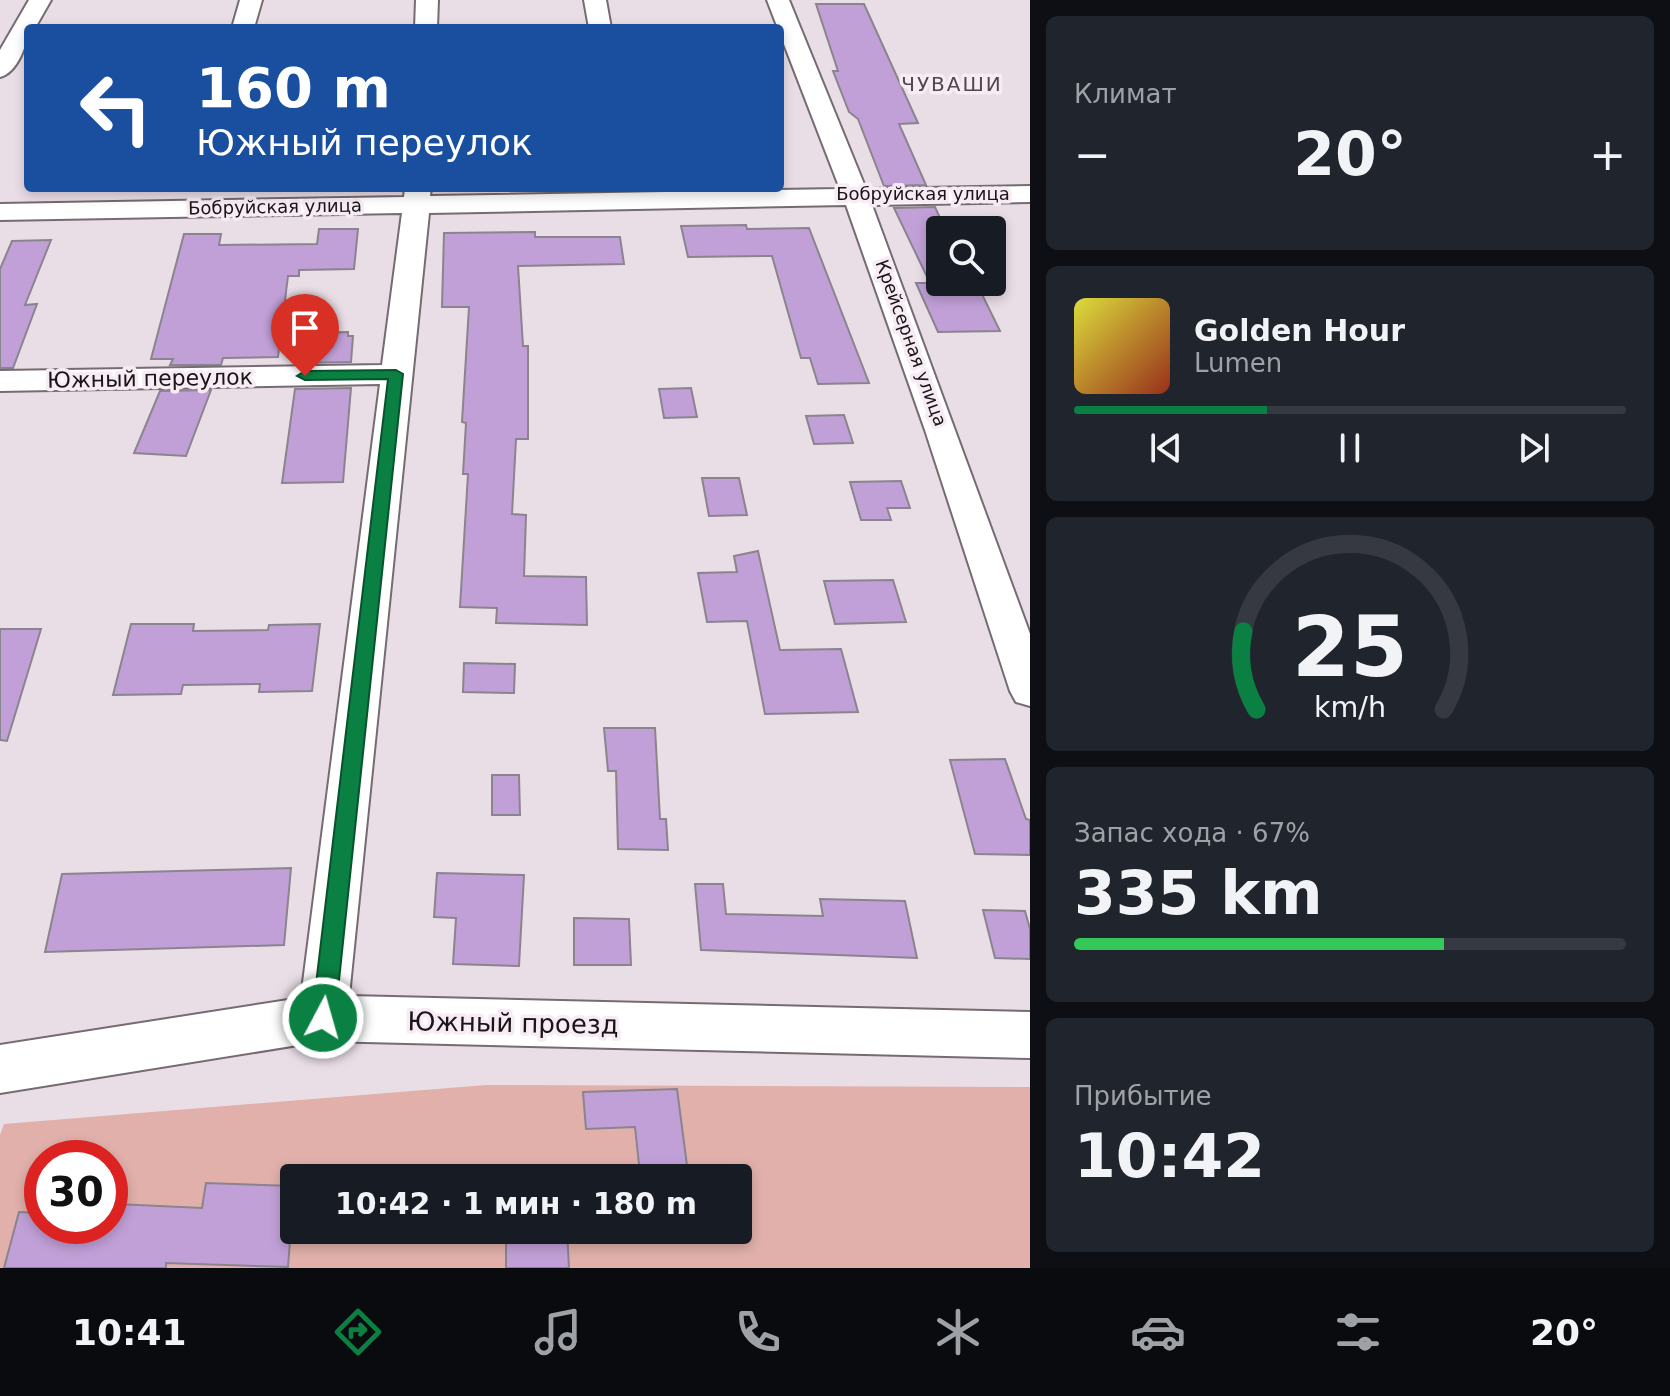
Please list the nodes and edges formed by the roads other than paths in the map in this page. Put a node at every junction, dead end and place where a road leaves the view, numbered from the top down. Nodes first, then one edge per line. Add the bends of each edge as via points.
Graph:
1 (40, 0) edge
2 (251, 0) edge
3 (427, 0) edge
4 (595, 0) edge
5 (778, 0) edge
6 (26, 24) edge
7 (244, 24) edge
8 (426, 24) edge
9 (599, 24) edge
10 (24, 28) edge
11 (0, 70) edge
12 (630, 193) edge
13 (1030, 194) edge
14 (858, 195) junction
15 (417, 196) edge
16 (204, 198) edge
17 (0, 212) edge
18 (396, 374) junction
19 (0, 381) edge
20 (1030, 691) edge
21 (323, 1018) junction
22 (1030, 1035) edge
23 (0, 1069) edge

1 - 6 street
2 - 7 street
3 - 8 street
4 - 9 street
5 - 14 street, Крейсерная улица
10 - 11 street
12 - 14 street, Бобруйская улица
12 - 15 street, Бобруйская улица
13 - 14 street, Бобруйская улица
14 - 20 street, Крейсерная улица
15 - 16 street, Бобруйская улица
15 - 18 street
16 - 17 street, Бобруйская улица
18 - 19 street, Южный переулок
18 - 21 street
21 - 22 street, Южный проезд
21 - 23 street, Южный проезд

